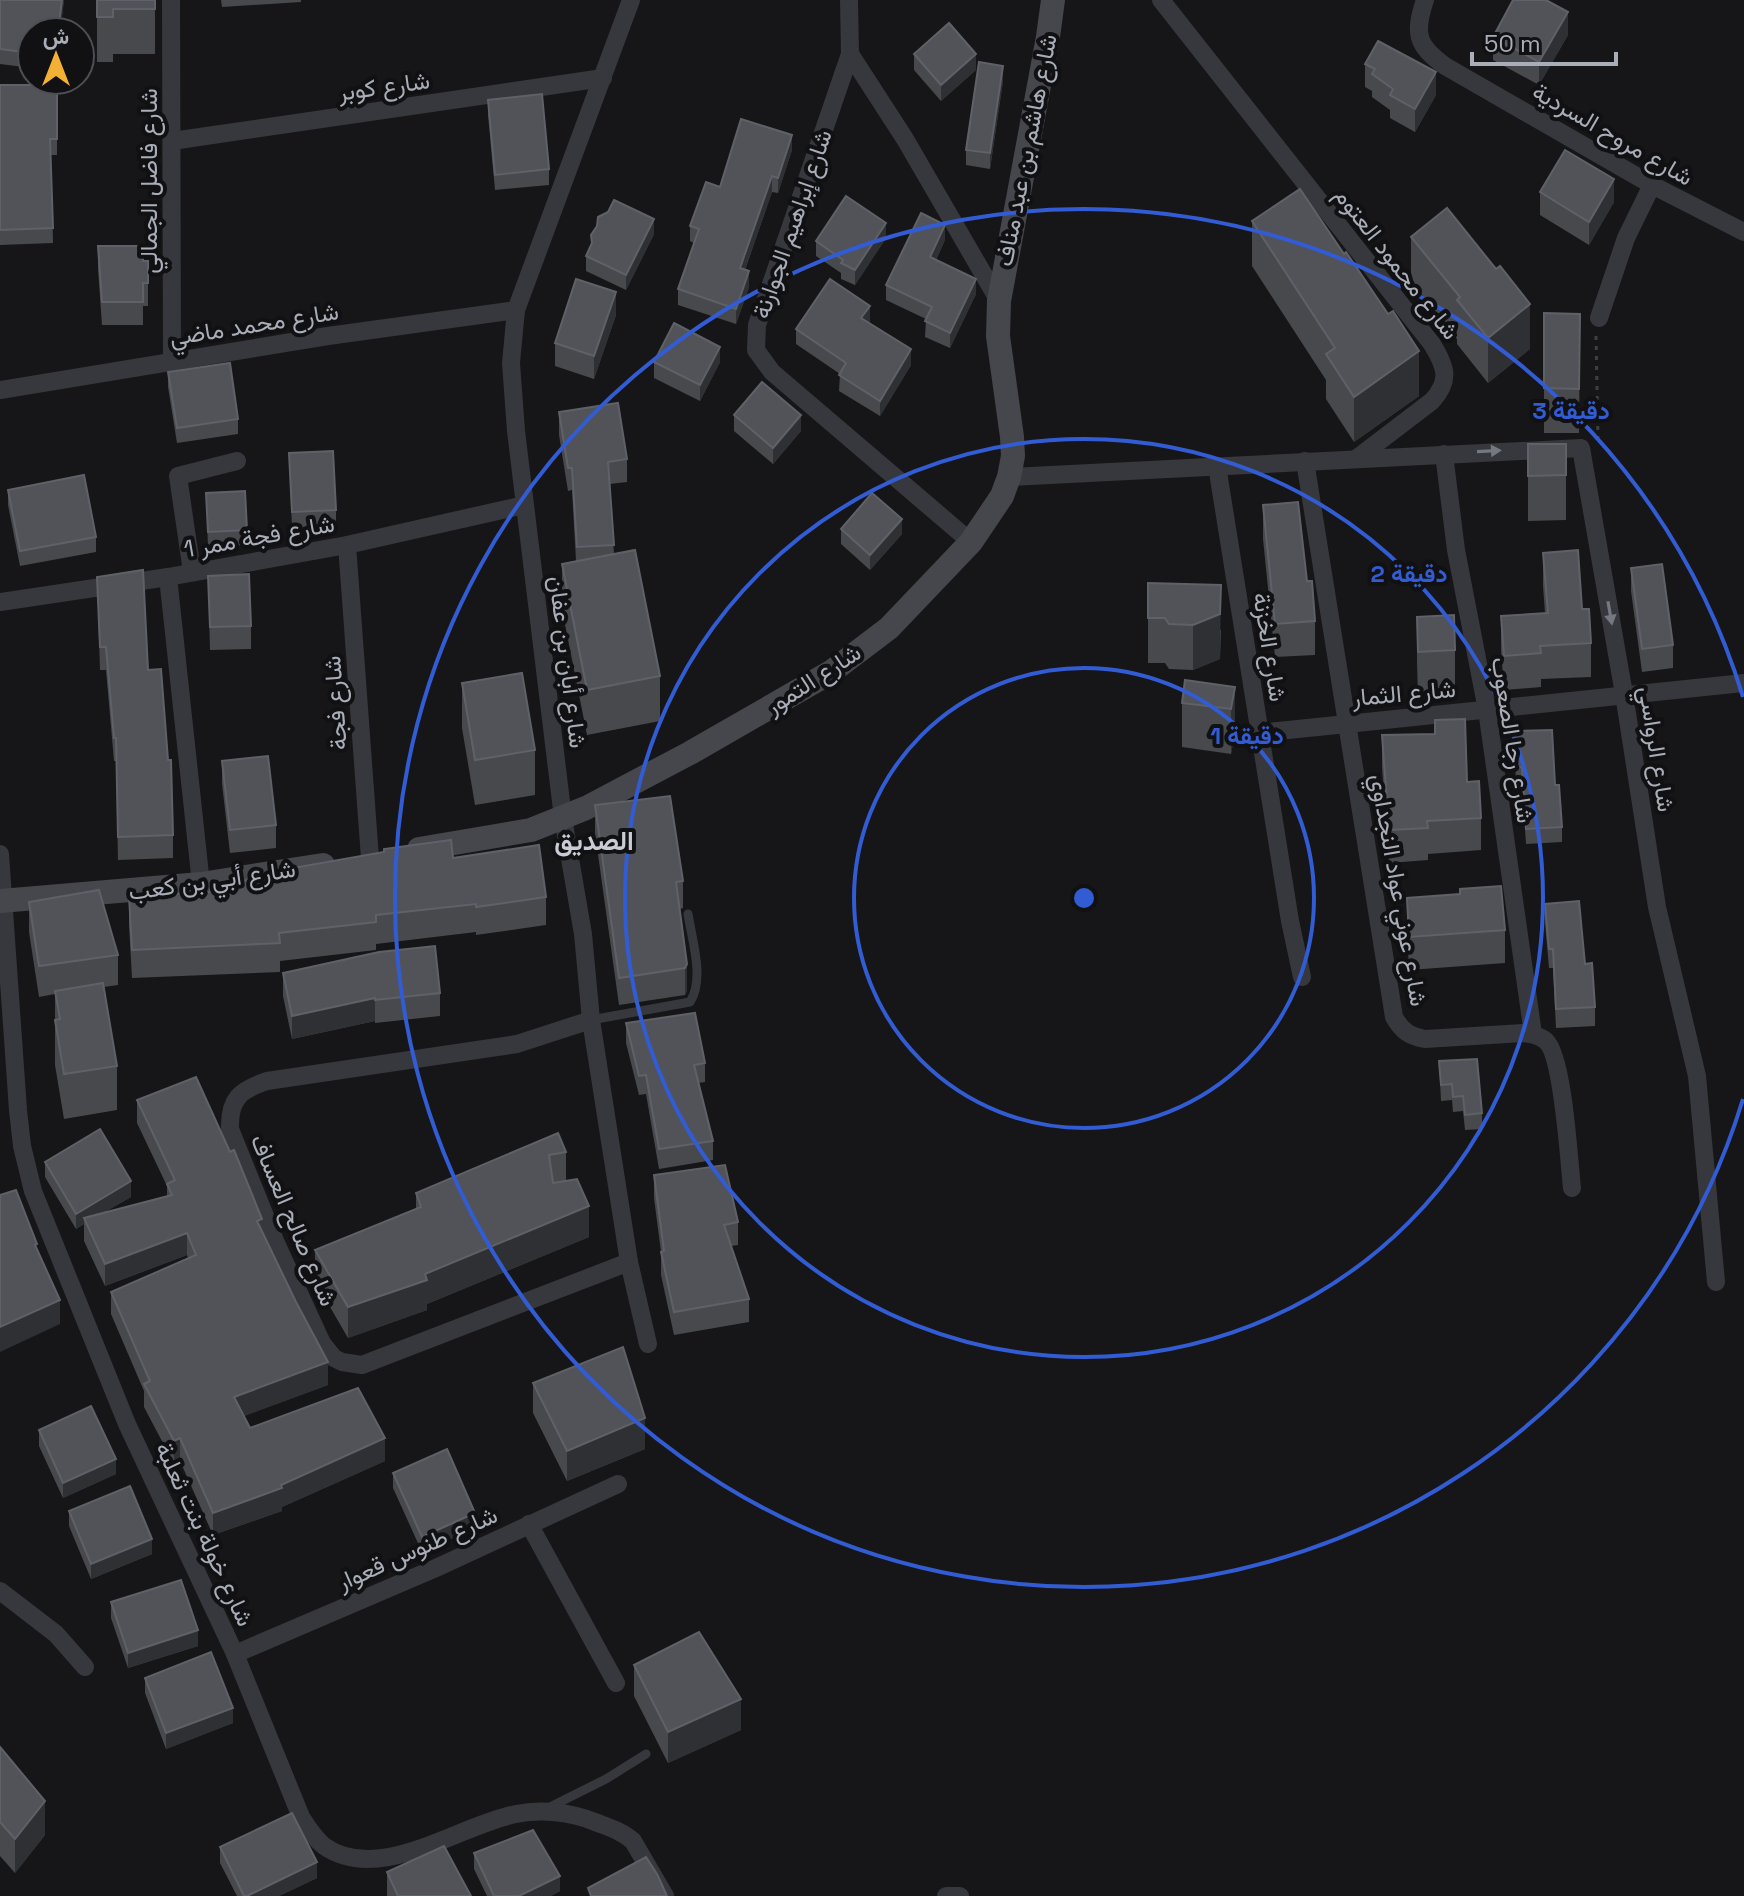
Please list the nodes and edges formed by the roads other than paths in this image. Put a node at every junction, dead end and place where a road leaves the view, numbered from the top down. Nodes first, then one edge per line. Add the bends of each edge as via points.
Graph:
1 (171, 0) edge
2 (631, 0) edge
3 (849, 0) edge
4 (1053, 0) edge
5 (1161, 0) edge
6 (1425, 0) edge
7 (850, 54) junction
8 (603, 78) junction
9 (172, 141) junction
10 (1652, 185) junction
11 (1744, 232) edge
12 (999, 301) junction
13 (516, 310) junction
14 (1599, 318) road end
15 (172, 361) junction
16 (0, 390) edge
17 (1444, 454) junction
18 (1356, 459) junction
19 (237, 461) dead end
20 (1305, 461) junction
21 (1217, 466) junction
22 (1009, 477) junction
23 (524, 505) junction
24 (971, 542) junction
25 (347, 545) junction
26 (192, 572) junction
27 (168, 577) junction
28 (0, 602) edge
29 (1744, 683) edge
30 (1624, 694) junction
31 (1487, 710) junction
32 (1345, 723) junction
33 (1259, 733) junction
34 (563, 818) junction
35 (0, 854) edge
36 (370, 858) junction
37 (201, 884) junction
38 (1, 901) edge
39 (688, 914) dead end
40 (1302, 977) dead end
41 (591, 1020) junction
42 (1533, 1034) junction
43 (1572, 1188) dead end
44 (33, 1191) junction
45 (11, 1195) edge
46 (629, 1262) junction
47 (1716, 1282) dead end
48 (648, 1344) dead end
49 (618, 1484) dead end
50 (529, 1524) junction
51 (0, 1591) edge
52 (235, 1654) junction
53 (85, 1667) dead end
54 (616, 1683) dead end
55 (646, 1754) dead end
56 (541, 1812) junction
57 (665, 1896) edge
58 (946, 1896) edge
59 (960, 1896) edge

1 - 9 street, شارع فاضل الجمالي
2 - 8 street, شارع أبان بن عفان
3 - 7 street, شارع إبراهيم الجوارنة
4 - 12 street, شارع هاشم بن عبد مناف
5 - 18 street, شارع محمود العتوم via 1442,360 1442,390
6 - 10 street, شارع مروح السردية via 1417,25 1433,57
7 - 12 street
7 - 24 street, شارع إبراهيم الجوارنة via 757,325 756,350 772,372
8 - 9 street, شارع كوبر
8 - 13 street, شارع أبان بن عفان
9 - 15 street, شارع فاضل الجمالي
10 - 11 street, شارع مروح السردية
10 - 14 street via 1626,238
12 - 22 street via 998,336 1012,437
13 - 15 street, شارع محمد ماضي
13 - 23 street, شارع أبان بن عفان via 511,363
15 - 16 street, شارع محمد ماضي
17 - 18 street
17 -> 30 street, شارع الرواسي via 1581,448
17 - 31 street, شارع رجا الصعوب via 1456,550
18 - 20 street
19 - 26 street via 178,476
20 - 21 street
20 - 32 street, شارع عوني عواد النجداوي
21 - 22 street
21 - 33 street, شارع الخزنة
22 - 24 street, شارع التمور
23 - 25 street, شارع فجة ممر 1
23 - 34 street, شارع أبان بن عفان
24 - 34 street, شارع التمور via 889,628 831,672
25 - 26 street, شارع فجة ممر 1
25 - 36 street, شارع فجة
26 - 27 street, شارع فجة ممر 1
27 - 28 street, شارع فجة ممر 1
27 - 37 street
29 - 30 street, شارع الثمار
30 - 31 street, شارع الثمار
30 - 47 street, شارع الرواسي via 1657,907 1697,1076
31 - 32 street, شارع الثمار
31 - 42 street, شارع رجا الصعوب
32 - 33 street, شارع الثمار
32 - 42 street, شارع عوني عواد النجداوي via 1390,1001 1401,1030 1425,1039
33 - 40 street, شارع الخزنة
34 - 36 street, شارع أبي بن كعب via 531,830
34 - 41 street, شارع أبان بن عفان
35 - 38 street, شارع خولة بنت ثعلبة
36 - 37 street, شارع أبي بن كعب
37 - 38 street, شارع أبي بن كعب
38 - 44 street, شارع خولة بنت ثعلبة via 18,1110
39 - 41 lane via 696,980 690,1002
41 - 46 street, شارع أبان بن عفان
41 - 46 street, شارع صالح العساف via 517,1044 267,1081 238,1096 230,1129 307,1315 327,1351 342,1362 362,1365
42 - 43 street via 1545,1039 1557,1062
44 - 45 street
44 - 52 street, شارع خولة بنت ثعلبة via 127,1424
46 - 48 street, شارع أبان بن عفان
49 - 50 street, شارع طنوس قعوار
50 - 52 street, شارع طنوس قعوار
50 - 54 street
51 - 53 street via 56,1634
52 - 56 street, شارع خولة بنت ثعلبة via 294,1803 324,1846 367,1860 516,1814
55 - 56 lane
56 - 57 street, شارع خولة بنت ثعلبة via 587,1819 626,1834
58 - 59 street

